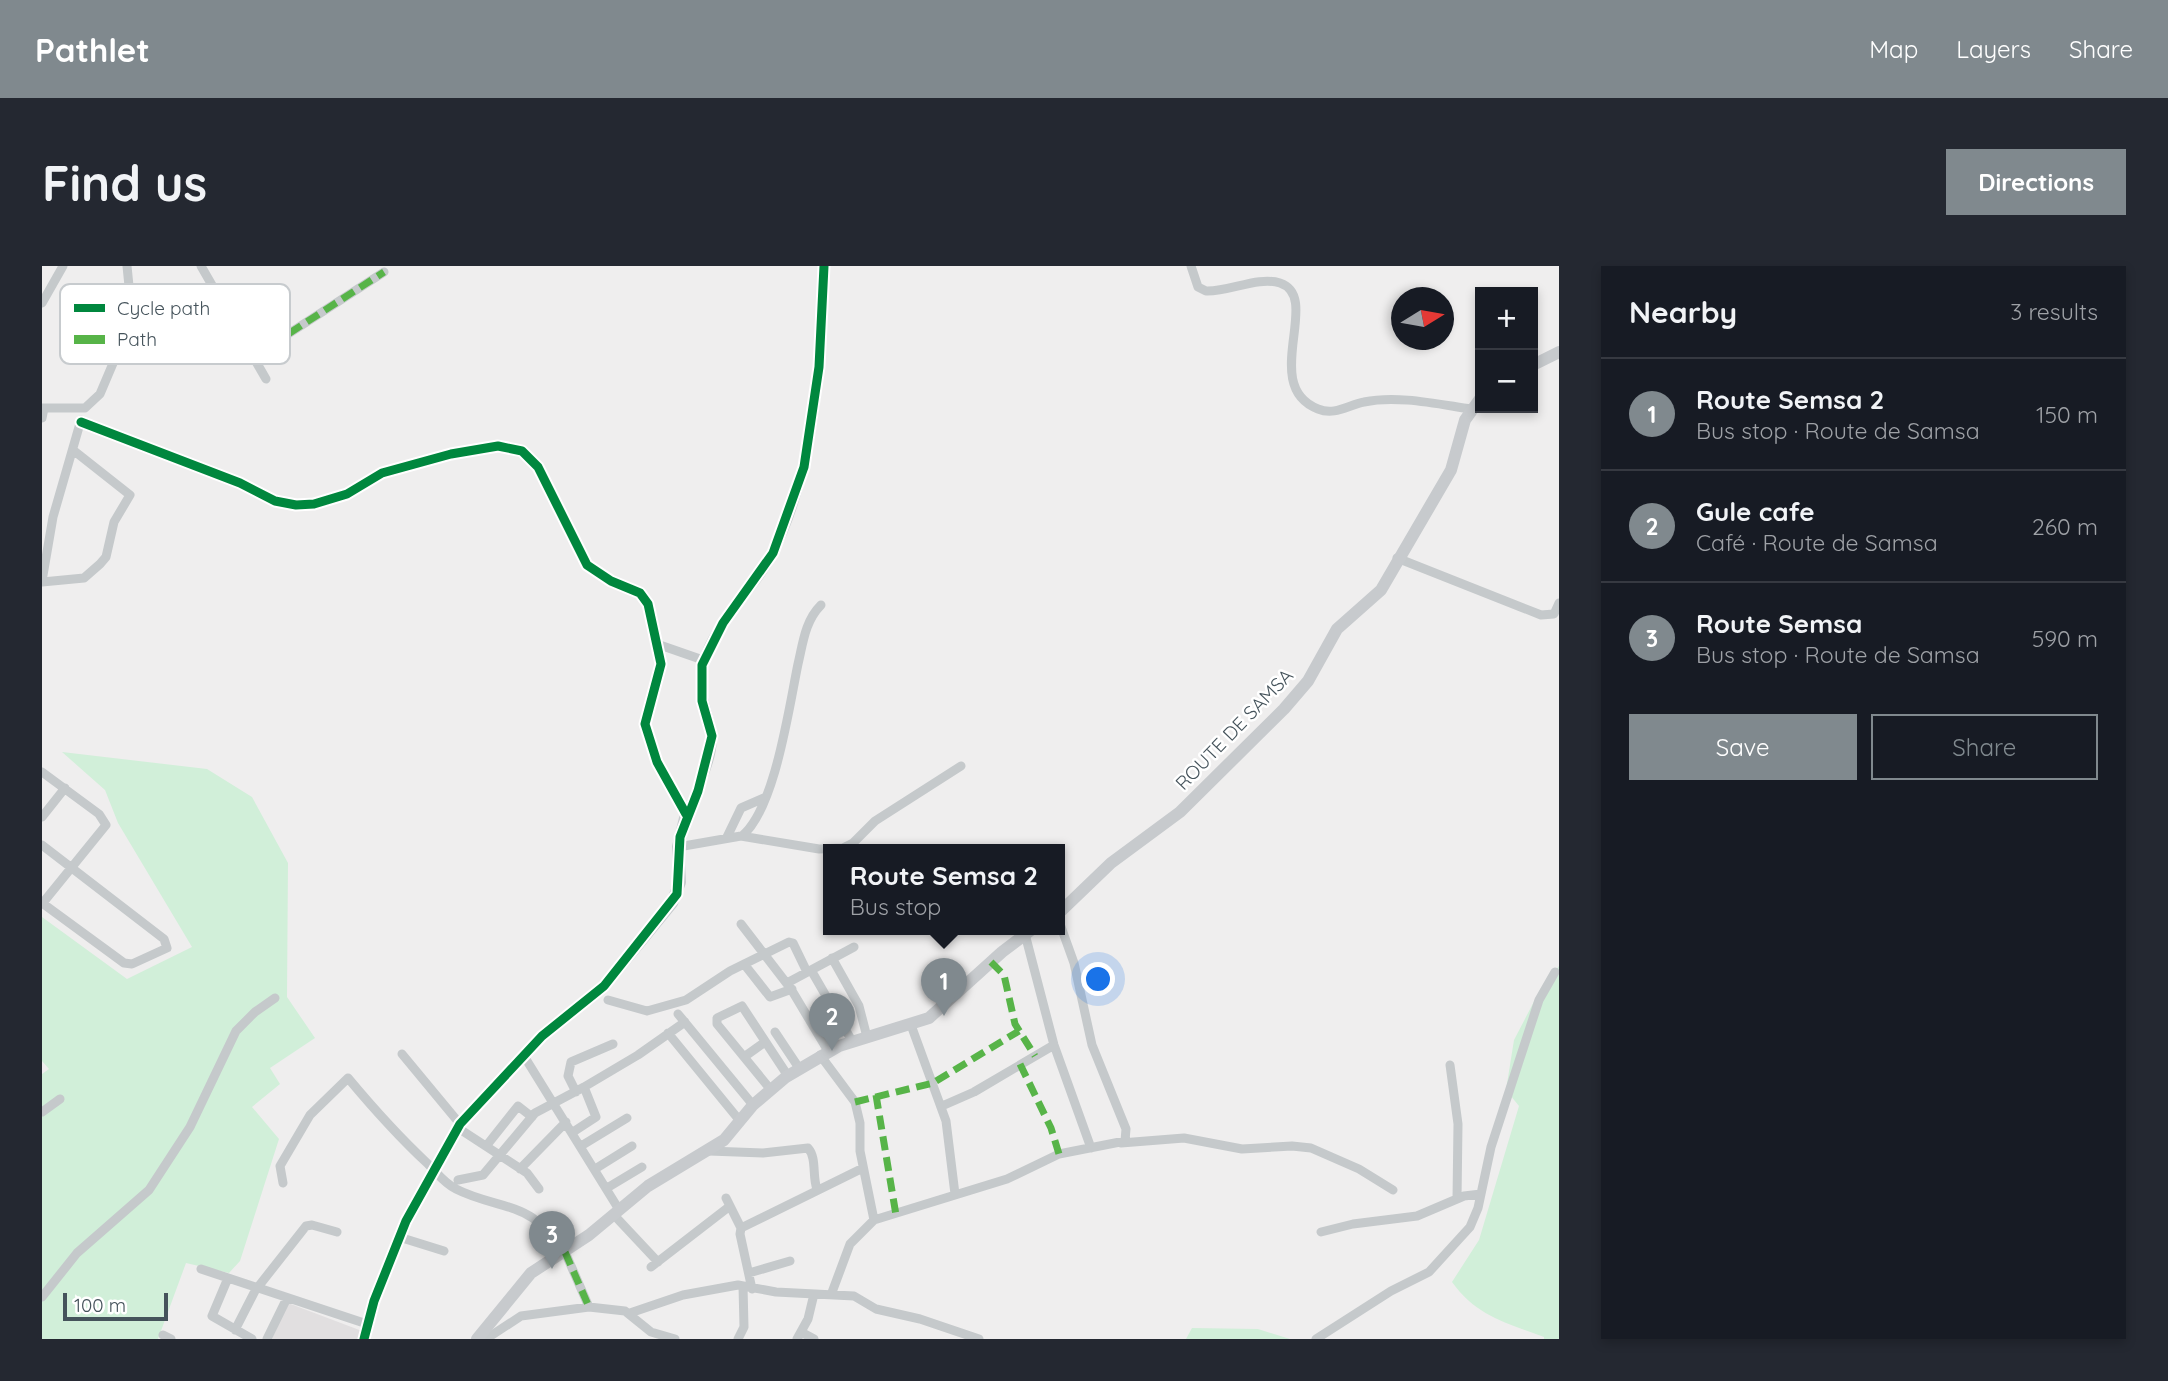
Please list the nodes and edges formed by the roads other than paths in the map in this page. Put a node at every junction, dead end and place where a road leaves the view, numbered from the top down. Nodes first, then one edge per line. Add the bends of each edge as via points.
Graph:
1 (63, 266) edge
2 (127, 266) edge
3 (201, 266) edge
4 (824, 266) edge
5 (1191, 266) edge
6 (384, 272) dead end
7 (129, 284) edge
8 (212, 284) edge
9 (42, 303) edge
10 (290, 333) edge
11 (1559, 352) edge
12 (1538, 362) edge
13 (113, 364) edge
14 (258, 364) edge
15 (266, 379) dead end
16 (1475, 405) edge
17 (43, 408) edge
18 (85, 408) junction
19 (1471, 409) junction
20 (42, 418) edge
21 (81, 422) junction
22 (73, 450) junction
23 (1397, 558) junction
24 (42, 582) edge
25 (1559, 603) edge
26 (821, 606) dead end
27 (657, 644) junction
28 (703, 660) junction
29 (961, 766) dead end
30 (42, 772) edge
31 (65, 788) junction
32 (764, 798) junction
33 (687, 814) junction
34 (42, 817) edge
35 (742, 836) junction
36 (727, 837) junction
37 (851, 844) edge
38 (42, 845) edge
39 (823, 849) edge
40 (679, 853) junction
41 (74, 868) junction
42 (42, 903) edge
43 (1065, 906) edge
44 (741, 923) dead end
45 (1025, 935) edge
46 (1029, 935) edge
47 (1063, 935) edge
48 (854, 947) dead end
49 (764, 952) junction
50 (832, 958) junction
51 (744, 964) junction
52 (809, 971) junction
53 (1555, 972) dead end
54 (789, 986) junction
55 (275, 998) dead end
56 (608, 1000) dead end
57 (911, 1026) junction
58 (775, 1032) dead end
59 (668, 1033) junction
60 (867, 1037) junction
61 (852, 1041) junction
62 (765, 1042) junction
63 (613, 1044) dead end
64 (1054, 1045) junction
65 (824, 1053) junction
66 (402, 1054) dead end
67 (524, 1056) junction
68 (744, 1057) junction
69 (1450, 1065) dead end
70 (794, 1072) junction
71 (580, 1089) junction
72 (771, 1090) junction
73 (60, 1099) dead end
74 (555, 1104) junction
75 (753, 1105) junction
76 (942, 1106) junction
77 (42, 1112) edge
78 (532, 1117) junction
79 (627, 1118) dead end
80 (740, 1121) junction
81 (566, 1122) junction
82 (459, 1126) junction
83 (573, 1132) junction
84 (1121, 1143) junction
85 (487, 1145) junction
86 (581, 1146) junction
87 (632, 1146) dead end
88 (1091, 1148) junction
89 (709, 1151) junction
90 (501, 1155) junction
91 (642, 1167) dead end
92 (863, 1168) junction
93 (520, 1169) junction
94 (434, 1170) junction
95 (595, 1170) junction
96 (458, 1180) dead end
97 (283, 1183) dead end
98 (607, 1188) junction
99 (539, 1189) dead end
100 (817, 1189) junction
101 (1393, 1190) dead end
102 (955, 1194) junction
103 (1481, 1194) junction
104 (1457, 1199) junction
105 (616, 1211) junction
106 (874, 1220) junction
107 (741, 1228) junction
108 (337, 1232) dead end
109 (1321, 1232) dead end
110 (400, 1237) junction
111 (444, 1251) dead end
112 (561, 1254) junction
113 (790, 1261) dead end
114 (201, 1269) dead end
115 (749, 1273) junction
116 (228, 1278) junction
117 (257, 1287) junction
118 (747, 1287) junction
119 (814, 1294) junction
120 (831, 1295) junction
121 (42, 1297) edge
122 (287, 1298) junction
123 (589, 1307) junction
124 (629, 1313) junction
125 (367, 1324) junction
126 (235, 1333) edge
127 (799, 1336) edge
128 (481, 1338) edge
129 (251, 1339) edge
130 (267, 1339) edge
131 (364, 1339) edge
132 (675, 1339) edge
133 (737, 1339) edge
134 (814, 1339) edge
135 (979, 1339) edge
136 (1316, 1339) edge

1 - 9 street
2 - 7 street
3 - 8 street
4 - 28 street via 819,367 799,483 773,553 723,623
5 - 19 street via 1198,286 1206,291 1269,282 1291,290 1298,313 1290,346 1292,371 1304,400 1316,409 1329,412 1376,400
6 - 10 street
11 - 12 street
13 - 18 street via 100,394
14 - 15 street
16 - 19 street, ROUTE DE SAMSA
17 - 18 street
17 - 20 street
18 - 21 street
19 - 23 street, ROUTE DE SAMSA via 1451,470
21 - 22 street
21 - 27 street via 289,504 314,504 347,495 382,473 452,454 498,446 516,448 538,467 587,565 645,599
22 - 24 street via 53,517
22 - 24 street via 130,495 114,522 100,564 84,578
23 - 25 street via 1541,615 1554,614
23 - 43 street, ROUTE DE SAMSA via 1381,590 1337,629 1313,673 1284,709 1180,812 1106,868
26 - 32 street via 812,614 804,636 777,765
27 - 28 street
27 - 33 street via 660,669 645,724 657,762
28 - 33 street via 702,701 712,736
29 - 37 street via 875,821
30 - 31 street
31 - 34 street
31 - 41 street via 106,823
32 - 35 street via 752,826
32 - 36 street via 741,808
33 - 40 street
35 - 36 street
35 - 39 street
36 - 40 street
38 - 41 street
40 - 67 street via 680,878 672,903 604,986
41 - 42 street
41 - 42 street via 164,939 166,950 124,964
44 - 49 street
45 - 57 street via 940,1010
46 - 64 street
47 - 84 street via 1092,1045 1126,1129
48 - 50 street
49 - 51 street
49 - 52 street via 792,942
49 - 54 street
50 - 52 street
50 - 60 street via 862,1011
51 - 54 street via 770,997
51 - 56 street via 694,996 655,1009
52 - 54 street
52 - 61 street
53 - 103 street via 1536,1010 1491,1147
54 - 65 street
55 - 121 street via 236,1031 190,1127 149,1190 64,1266
57 - 60 street
57 - 76 street
58 - 70 street
59 - 71 street
59 - 75 street via 681,1018
59 - 80 street
60 - 61 street
61 - 65 street
62 - 68 street
62 - 68 street via 742,1006 717,1018
62 - 70 street
63 - 71 street via 572,1062 568,1076
64 - 76 street
64 - 88 street
65 - 70 street
65 - 92 street via 855,1102
66 - 82 street
67 - 74 street
67 - 82 street
68 - 72 street
69 - 104 street via 1458,1124
70 - 72 street
71 - 74 street
71 - 83 street via 596,1117
72 - 75 street
73 - 77 street
74 - 78 street
74 - 81 street
75 - 80 street
76 - 102 street
78 - 85 street via 517,1107
78 - 90 street
79 - 86 street
80 - 89 street
81 - 83 street
81 - 93 street
82 - 85 street
82 - 94 street
83 - 86 street
84 - 88 street
84 - 101 street via 1184,1138 1242,1149 1311,1148
85 - 90 street
86 - 95 street
87 - 95 street
88 - 102 street via 1059,1154 1007,1179
89 - 100 street via 763,1153 808,1147 814,1156
89 - 105 street
90 - 93 street
90 - 96 street via 483,1175
91 - 98 street
92 - 100 street
92 - 106 street
93 - 99 street
94 - 97 street via 389,1127 348,1078 310,1115 280,1166
94 - 110 street
94 - 112 street via 458,1191 526,1212 547,1231
95 - 98 street
98 - 105 street
100 - 107 street
102 - 106 street
103 - 104 street
103 - 136 street via 1476,1219 1435,1267
104 - 109 street via 1418,1216
105 - 107 street via 654,1264 728,1202
105 - 112 street
106 - 120 street via 850,1244
107 - 115 street
108 - 117 street via 306,1226
110 - 111 street
110 - 125 street
112 - 123 street
112 - 128 street via 518,1286
113 - 115 street
114 - 116 street
115 - 118 street
116 - 117 street
116 - 126 street via 212,1316
117 - 122 street
117 - 126 street
118 - 119 street
118 - 124 street via 684,1295
118 - 133 street via 744,1327
119 - 120 street
119 - 127 street
120 - 135 street via 853,1296 876,1309
122 - 125 street
122 - 130 street
123 - 124 street
123 - 128 street via 521,1316
124 - 132 street via 651,1332
125 - 131 street
126 - 129 street
127 - 134 street

